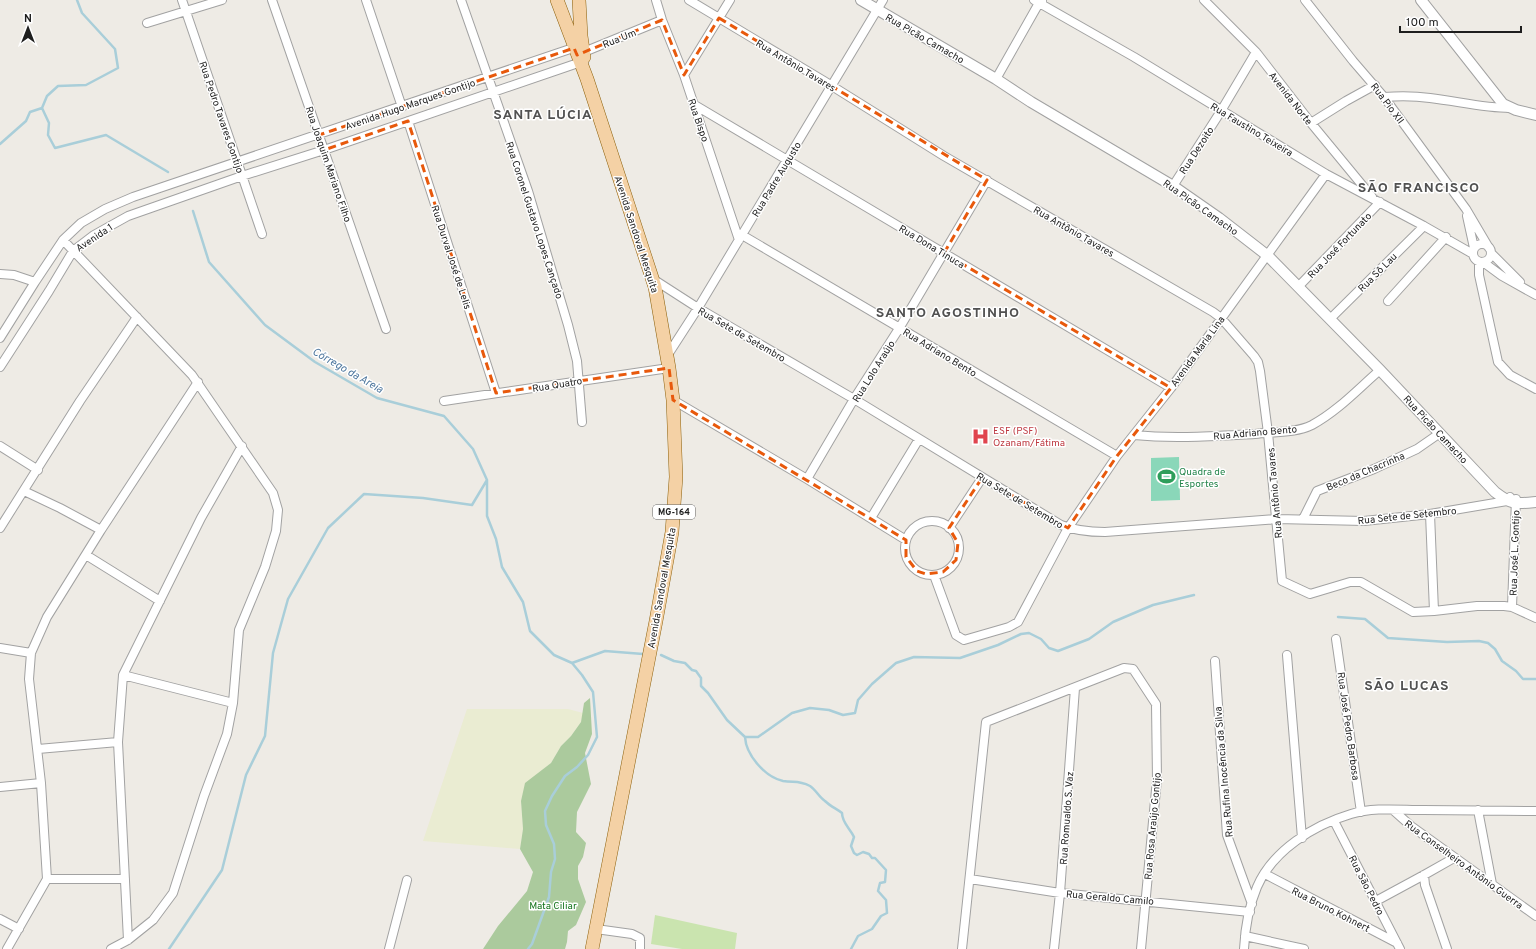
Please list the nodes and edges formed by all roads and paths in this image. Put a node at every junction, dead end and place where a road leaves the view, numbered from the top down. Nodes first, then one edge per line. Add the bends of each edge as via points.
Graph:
1 (182, 0) edge
2 (222, 0) edge
3 (272, 0) edge
4 (366, 0) edge
5 (460, 0) edge
6 (557, 0) edge
7 (578, 0) edge
8 (656, 0) edge
9 (689, 0) edge
10 (730, 0) edge
11 (860, 0) edge
12 (883, 0) edge
13 (1204, 0) edge
14 (1305, 0) edge
15 (1421, 0) edge
16 (1038, 1) edge
17 (877, 11) junction
18 (186, 12) junction
19 (719, 18) junction
20 (662, 20) junction
21 (147, 23) dead end
22 (580, 52) junction
23 (1256, 52) junction
24 (684, 75) junction
25 (488, 78) junction
26 (996, 79) junction
27 (1375, 85) junction
28 (832, 86) junction
29 (492, 92) junction
30 (1384, 97) junction
31 (694, 104) junction
32 (402, 107) junction
33 (1510, 108) junction
34 (1221, 111) junction
35 (1536, 115) edge
36 (408, 121) junction
37 (1310, 123) junction
38 (318, 135) junction
39 (324, 150) junction
40 (788, 160) junction
41 (237, 162) junction
42 (1326, 174) junction
43 (242, 176) junction
44 (987, 180) junction
45 (1173, 186) junction
46 (1377, 201) junction
47 (1466, 209) junction
48 (1424, 226) junction
49 (262, 234) dead end
50 (741, 237) junction
51 (1446, 238) junction
52 (63, 240) junction
53 (1473, 250) junction
54 (1490, 250) junction
55 (73, 251) junction
56 (944, 253) junction
57 (1268, 256) junction
58 (1481, 262) junction
59 (0, 274) edge
60 (653, 278) junction
61 (35, 282) junction
62 (1298, 287) junction
63 (1526, 289) junction
64 (1536, 295) edge
65 (1388, 301) dead end
66 (698, 308) junction
67 (136, 317) junction
68 (1221, 318) junction
69 (1330, 319) junction
70 (900, 328) junction
71 (386, 329) dead end
72 (0, 338) edge
73 (668, 362) junction
74 (0, 366) edge
75 (1380, 370) junction
76 (579, 380) junction
77 (198, 382) junction
78 (1171, 388) junction
79 (1536, 389) edge
80 (496, 393) junction
81 (854, 399) junction
82 (673, 400) junction
83 (444, 401) dead end
84 (582, 422) dead end
85 (1268, 433) junction
86 (1440, 433) junction
87 (1134, 435) junction
88 (919, 439) junction
89 (0, 446) edge
90 (242, 446) junction
91 (1117, 456) junction
92 (38, 470) junction
93 (982, 478) junction
94 (807, 479) junction
95 (24, 491) junction
96 (1512, 500) junction
97 (1532, 502) edge
98 (1430, 514) junction
99 (871, 518) junction
100 (1277, 519) junction
101 (1303, 519) junction
102 (0, 528) edge
103 (949, 528) junction
104 (1068, 528) junction
105 (100, 530) junction
106 (906, 540) junction
107 (86, 555) junction
108 (934, 575) junction
109 (160, 601) junction
110 (1512, 607) junction
111 (1434, 611) junction
112 (1536, 618) edge
113 (1336, 639) dead end
114 (0, 648) edge
115 (31, 653) junction
116 (1287, 655) dead end
117 (1214, 661) dead end
118 (123, 675) junction
119 (1075, 688) junction
120 (233, 703) junction
121 (118, 742) junction
122 (38, 749) junction
123 (41, 783) junction
124 (0, 787) edge
125 (1393, 810) junction
126 (1478, 810) junction
127 (1536, 811) edge
128 (1361, 812) junction
129 (1334, 821) junction
130 (1302, 838) junction
131 (1454, 858) junction
132 (1264, 874) junction
133 (1424, 875) junction
134 (47, 879) junction
135 (125, 879) junction
136 (970, 879) junction
137 (407, 880) dead end
138 (1492, 884) junction
139 (1060, 893) junction
140 (1146, 900) junction
141 (1376, 901) junction
142 (1251, 908) junction
143 (1536, 916) edge
144 (0, 919) edge
145 (19, 929) junction
146 (596, 929) junction
147 (1245, 936) junction
148 (128, 940) junction
149 (1398, 946) edge
150 (7, 949) edge
151 (111, 949) edge
152 (389, 949) edge
153 (592, 949) edge
154 (640, 949) edge
155 (962, 949) edge
156 (1054, 949) edge
157 (1141, 949) edge
158 (1244, 949) edge
159 (1304, 949) edge
160 (1447, 949) edge

1 - 18 street, Rua Pedro Tavares Gontijo
2 - 18 street
3 - 38 street, Rua Joaquim Mariano Filho
4 - 32 street
5 - 25 street, Rua Coronel Gustavo Lopes Cançado
6 - 7 main road via 564,5
6 - 22 main road, Avenida Sandoval Mesquita
7 - 22 main road
8 - 20 street, Rua Bispo
9 - 19 street, Rua Antônio Tavares
10 - 19 street
11 - 17 street, Rua Picão Camacho
12 - 17 street, Rua Padre Augusto
13 - 23 street, Avenida Norte
14 - 27 street, Rua Pio XII
15 - 33 street via 1503,104
16 - 26 street
16 - 34 street, Rua Faustino Teixeira
17 - 26 street, Rua Picão Camacho
17 - 28 street, Rua Padre Augusto
18 - 21 street
18 - 41 street, Rua Pedro Tavares Gontijo
19 - 24 street
19 - 28 street, Rua Antônio Tavares
20 - 22 street, Rua Um
20 - 24 street, Rua Bispo
22 - 25 street, Avenida Hugo Marques Gontijo
22 - 29 street, Avenida Hugo Marques Gontijo
22 - 60 main road, Avenida Sandoval Mesquita / MG-164
23 - 34 street, Rua Dezoito
23 - 37 street, Avenida Norte
24 - 31 street, Rua Bispo
25 - 29 street, Rua Coronel Gustavo Lopes Cançado
25 - 32 street, Avenida Hugo Marques Gontijo
26 - 45 street, Rua Picão Camacho
27 - 30 street, Rua Pio XII
27 - 37 street
28 - 40 street, Rua Padre Augusto
28 - 44 street, Rua Antônio Tavares
29 - 36 street, Avenida Hugo Marques Gontijo
29 - 76 street, Rua Coronel Gustavo Lopes Cançado via 528,191 568,324
30 - 33 street via 1431,98
30 - 47 street, Rua Pio XII
31 - 40 street, Rua Dona Tinuca
31 - 50 street, Rua Bispo
32 - 38 street, Avenida Hugo Marques Gontijo
33 - 35 street
34 - 42 street, Rua Faustino Teixeira
34 - 45 street, Rua Dezoito
36 - 39 street, Avenida Hugo Marques Gontijo
36 - 80 street, Rua Durval José de Lelis
37 - 46 street, Avenida Norte
38 - 39 street, Rua Joaquim Mariano Filho
38 - 41 street, Avenida Hugo Marques Gontijo
39 - 43 street, Avenida Hugo Marques Gontijo
39 - 71 street, Rua Joaquim Mariano Filho
40 - 50 street, Rua Padre Augusto
40 - 56 street, Rua Dona Tinuca
41 - 43 street, Rua Pedro Tavares Gontijo
41 - 52 street, Avenida 1 via 105,209 81,223
42 - 46 street, Rua Faustino Teixeira
42 - 57 street, Avenida Maria Lina
43 - 49 street, Rua Pedro Tavares Gontijo
43 - 55 street, Avenida 1 via 128,216 94,235
44 - 56 street, Rua Lolo Araújo
44 - 68 street, Rua Antônio Tavares
45 - 57 street, Rua Picão Camacho
46 - 48 street, Rua Faustino Teixeira
46 - 62 street, Rua José Fortunato
47 - 53 street, Rua Pio XII
47 - 54 street, Rua Pio XII
48 - 51 street, Rua Faustino Teixeira
48 - 69 street, Rua Sô Lau
50 - 66 street, Rua Padre Augusto
50 - 70 street, Rua Adriano Bento
51 - 53 street, Rua Faustino Teixeira
51 - 65 street
52 - 55 street
52 - 61 street, Avenida 1
53 - 54 street via 1483,244
53 - 58 street via 1475,259
54 - 58 street via 1488,260
54 - 63 street
55 - 67 street
55 - 74 street, Avenida 1
56 - 70 street, Rua Lolo Araújo
56 - 78 street, Rua Dona Tinuca
57 - 62 street, Rua Picão Camacho
57 - 68 street, Avenida Maria Lina
58 - 63 street
58 - 79 street via 1479,275 1498,362 1510,375
59 - 61 street via 14,275
60 - 66 street, Rua Sete de Setembro
60 - 73 main road, Avenida Sandoval Mesquita / MG-164
61 - 72 street, Avenida 1
62 - 69 street, Rua Picão Camacho
63 - 64 street
66 - 73 street, Rua Padre Augusto
66 - 81 street, Rua Sete de Setembro
67 - 77 street
67 - 92 street
68 - 78 street, Avenida Maria Lina
68 - 85 street, Rua Antônio Tavares via 1258,362
69 - 75 street, Rua Picão Camacho
70 - 81 street, Rua Lolo Araújo
70 - 91 street, Rua Adriano Bento
73 - 76 street, Rua Quatro
73 - 82 main road, Avenida Sandoval Mesquita / MG-164
75 - 85 street, Rua Adriano Bento via 1338,407 1310,426
75 - 86 street, Rua Picão Camacho
76 - 80 street, Rua Quatro
76 - 84 street, Rua Coronel Gustavo Lopes Cançado
77 - 90 street
77 - 105 street
78 - 87 street, Avenida Maria Lina
80 - 83 street, Rua Quatro
81 - 88 street, Rua Sete de Setembro
81 - 94 street, Rua Lolo Araújo
82 - 94 street
82 - 146 main road, Avenida Sandoval Mesquita / MG-164 via 676,477 672,532
85 - 87 street, Rua Adriano Bento via 1161,438
85 - 100 street, Rua Antônio Tavares
86 - 96 street, Rua Picão Camacho via 1495,492
86 - 101 street, Beco da Chacrinha via 1417,449 1316,491
87 - 91 street, Avenida Maria Lina
88 - 93 street, Rua Sete de Setembro
88 - 99 street
89 - 92 street
90 - 109 street
90 - 120 street via 273,493 278,510 276,531 265,567 239,630
91 - 104 street, Avenida Maria Lina
92 - 95 street
93 - 103 street
93 - 104 street, Rua Sete de Setembro
94 - 99 street
95 - 102 street
95 - 105 street
96 - 97 street
96 - 98 street, Rua Sete de Setembro
96 - 110 street, Rua José L. Gontijo
98 - 101 street, Rua Sete de Setembro via 1364,521
98 - 111 street
99 - 106 street
100 - 101 street, Rua Sete de Setembro
100 - 104 street, Rua Sete de Setembro via 1106,532 1086,532
100 - 111 street, Rua Antônio Tavares via 1282,582 1310,594 1350,582 1361,582 1412,612
103 - 106 street via 942,523 924,522 916,526
103 - 108 street via 958,543 956,560 950,568
104 - 108 street, Avenida Maria Lina via 1018,622 1009,627 964,640 956,635
105 - 107 street
106 - 108 street via 904,549 911,565 917,571
107 - 109 street
107 - 115 street via 47,617
109 - 118 street
110 - 111 street via 1477,606
110 - 112 street
113 - 128 street, Rua José Pedro Barbosa
114 - 115 street
115 - 122 street via 29,679
116 - 130 street
117 - 142 street, Rua Rufina Inocência da Silva via 1227,835
118 - 120 street
118 - 121 street
119 - 136 street via 986,722
119 - 139 street, Rua Romualdo S. Vaz
119 - 140 street, Rua Rosa Araújo Gontijo via 1124,668 1133,669 1156,704 1157,779
120 - 148 street via 227,734 173,893 153,920
121 - 122 street
121 - 135 street
122 - 123 street
123 - 124 street
123 - 134 street
125 - 126 street
125 - 128 street
125 - 131 street, Rua Conselheiro Antônio Guerra
126 - 127 street
126 - 138 street
128 - 129 street
129 - 130 street via 1322,825
129 - 141 street, Rua São Pedro
130 - 132 street via 1286,849
131 - 133 street
131 - 138 street, Rua Conselheiro Antônio Guerra
132 - 142 street
132 - 149 street, Rua Bruno Kohnert
133 - 141 street
133 - 160 street via 1425,885
134 - 135 street
134 - 145 street
135 - 148 street
136 - 139 street, Rua Geraldo Camilo
136 - 155 street
137 - 152 street
138 - 143 street, Rua Conselheiro Antônio Guerra
139 - 140 street, Rua Geraldo Camilo
139 - 156 street, Rua Romualdo S. Vaz
140 - 142 street, Rua Geraldo Camilo
140 - 157 street, Rua Rosa Araújo Gontijo
141 - 149 street, Rua São Pedro
142 - 147 street
144 - 145 street
145 - 150 street
146 - 153 main road, Avenida Sandoval Mesquita / MG-164
146 - 154 street via 632,934 640,938
147 - 158 street
147 - 159 street
148 - 151 street

